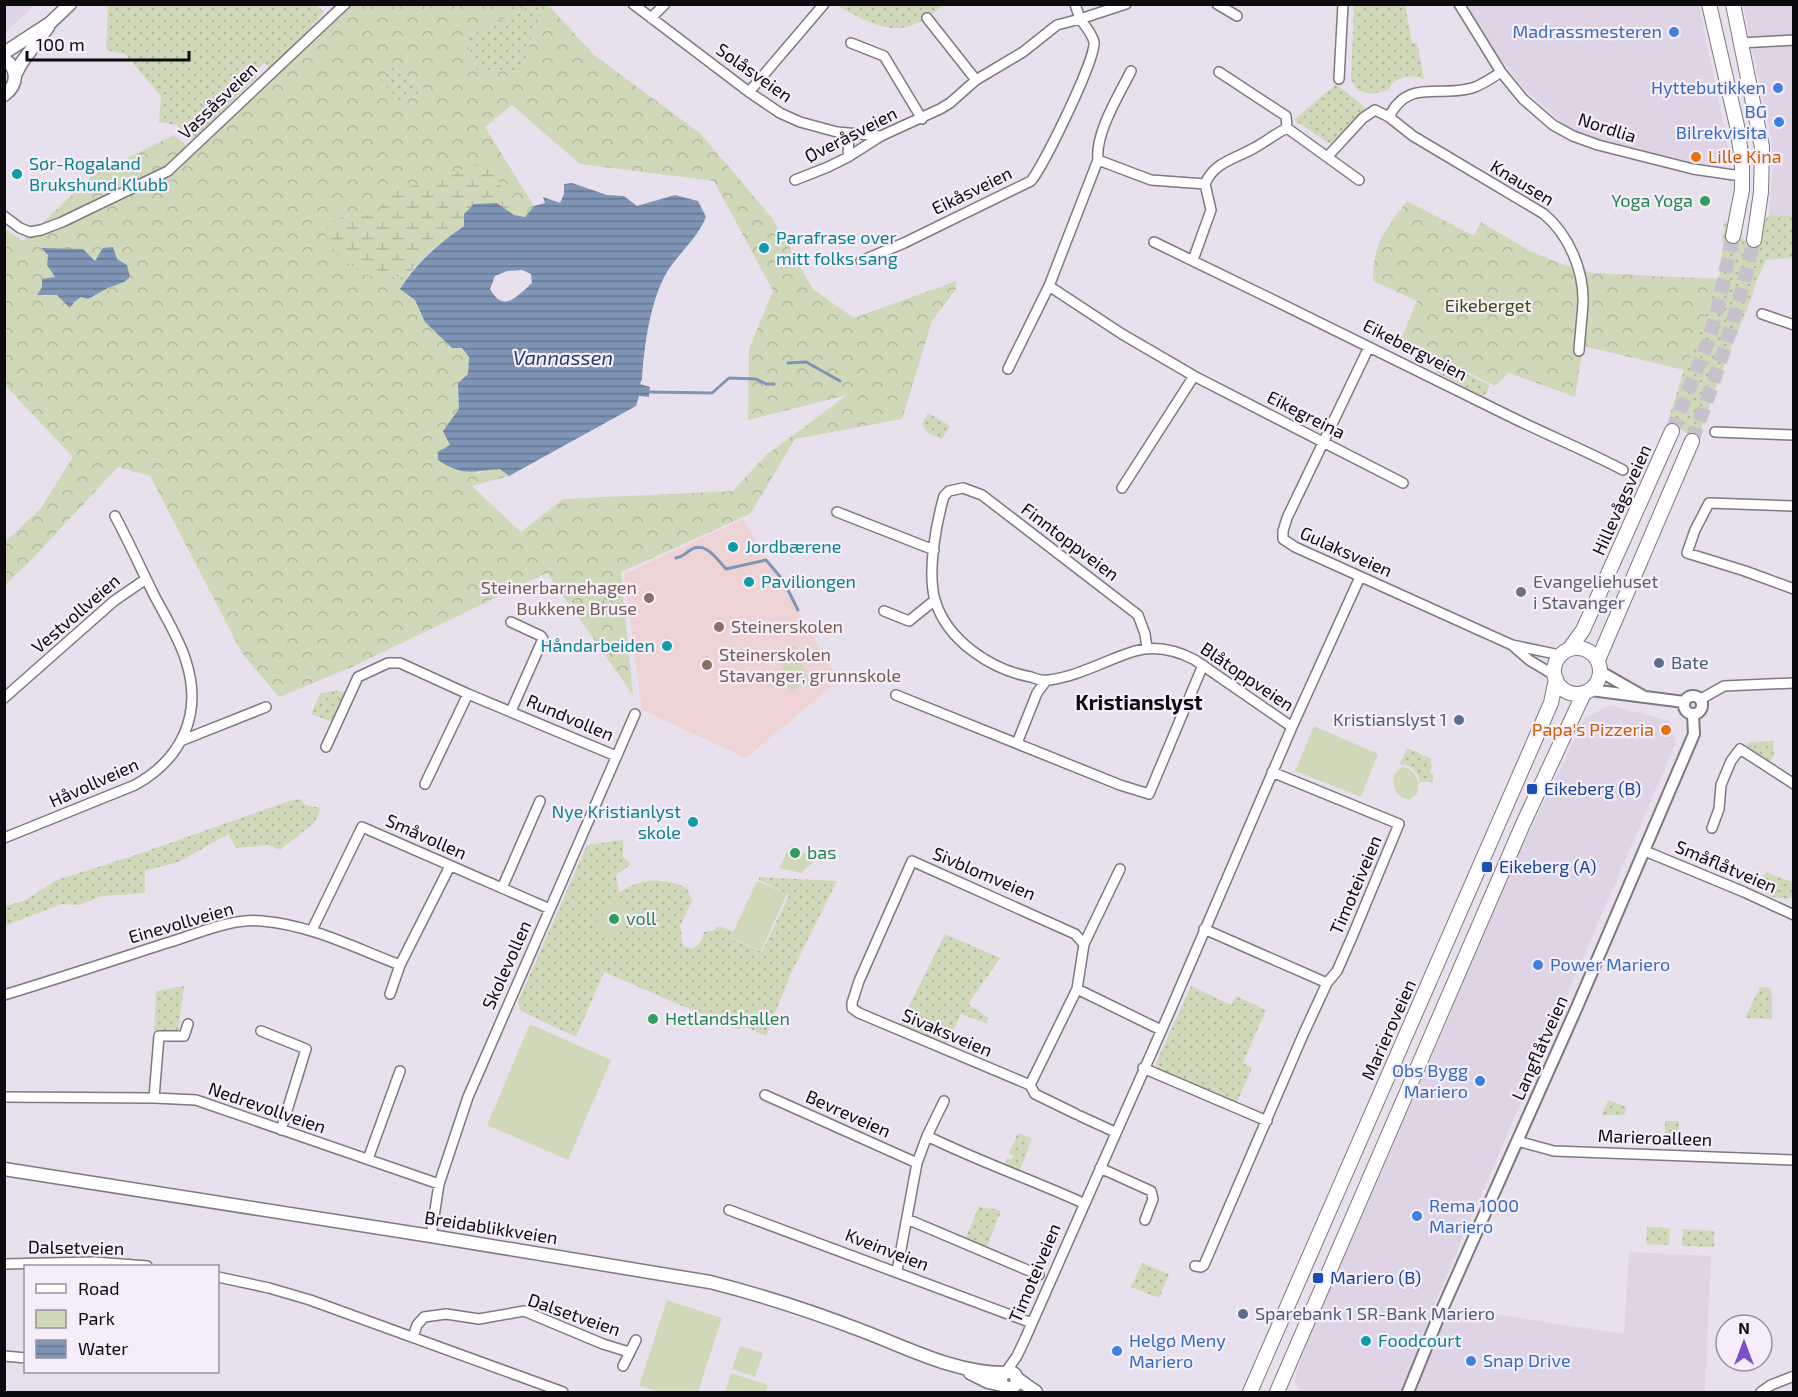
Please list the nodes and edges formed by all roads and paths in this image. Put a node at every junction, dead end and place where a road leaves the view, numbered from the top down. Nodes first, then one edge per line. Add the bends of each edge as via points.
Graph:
1 (70, 4) edge
2 (345, 4) edge
3 (633, 4) edge
4 (665, 4) edge
5 (824, 4) edge
6 (1075, 4) edge
7 (1126, 4) edge
8 (1217, 4) edge
9 (1343, 4) edge
10 (1459, 4) edge
11 (1709, 4) edge
12 (1733, 4) edge
13 (1237, 16) dead end
14 (651, 18) junction
15 (927, 18) dead end
16 (1080, 19) junction
17 (44, 29) junction
18 (1794, 40) edge
19 (1741, 43) junction
20 (851, 44) dead end
21 (4, 53) edge
22 (4, 59) edge
23 (1131, 70) dead end
24 (1220, 72) dead end
25 (1501, 72) junction
26 (15, 75) junction
27 (1339, 79) dead end
28 (976, 81) junction
29 (749, 92) junction
30 (4, 95) edge
31 (1389, 117) junction
32 (922, 119) junction
33 (1287, 128) junction
34 (849, 134) junction
35 (881, 136) junction
36 (1328, 156) junction
37 (849, 157) junction
38 (1098, 160) junction
39 (1734, 175) dead end
40 (795, 180) dead end
41 (1359, 180) dead end
42 (1205, 184) junction
43 (4, 216) edge
44 (1733, 236) tunnel mouth
45 (1754, 240) tunnel mouth
46 (1154, 242) dead end
47 (1193, 260) junction
48 (861, 261) dead end
49 (1048, 286) junction
50 (1762, 314) dead end
51 (1794, 325) edge
52 (1369, 347) junction
53 (1579, 351) dead end
54 (1008, 369) dead end
55 (1194, 376) junction
56 (1672, 430) tunnel mouth
57 (1715, 432) dead end
58 (1794, 435) edge
59 (1692, 441) tunnel mouth
60 (1322, 443) junction
61 (1623, 470) dead end
62 (1403, 483) dead end
63 (1122, 488) dead end
64 (1794, 506) edge
65 (837, 512) dead end
66 (115, 516) dead end
67 (934, 550) junction
68 (1360, 577) junction
69 (146, 579) junction
70 (1794, 590) edge
71 (935, 600) junction
72 (884, 611) dead end
73 (511, 622) dead end
74 (1512, 645) junction
75 (1147, 648) junction
76 (1565, 652) junction
77 (1203, 665) junction
78 (1599, 666) junction
79 (1555, 677) junction
80 (1046, 681) junction
81 (1794, 683) edge
82 (1587, 691) junction
83 (468, 694) junction
84 (896, 696) dead end
85 (1643, 696) junction
86 (4, 698) edge
87 (1701, 699) junction
88 (1684, 702) junction
89 (266, 707) dead end
90 (511, 711) junction
91 (635, 714) dead end
92 (1694, 715) junction
93 (1292, 727) junction
94 (183, 740) junction
95 (1017, 743) junction
96 (326, 747) dead end
97 (616, 756) junction
98 (1272, 772) junction
99 (1794, 783) edge
100 (425, 784) dead end
101 (540, 801) dead end
102 (1712, 828) dead end
103 (4, 838) edge
104 (1645, 850) junction
105 (450, 866) junction
106 (1120, 869) dead end
107 (502, 888) junction
108 (550, 909) junction
109 (1794, 915) edge
110 (1204, 929) junction
111 (312, 930) junction
112 (1084, 944) junction
113 (400, 965) junction
114 (1327, 983) junction
115 (1077, 989) junction
116 (390, 993) dead end
117 (4, 995) edge
118 (852, 1008) joint
119 (188, 1024) dead end
120 (1161, 1030) junction
121 (261, 1031) dead end
122 (1143, 1068) junction
123 (400, 1071) dead end
124 (1030, 1085) junction
125 (765, 1095) dead end
126 (4, 1097) edge
127 (154, 1098) junction
128 (944, 1101) dead end
129 (1267, 1122) junction
130 (281, 1130) junction
131 (1115, 1132) junction
132 (927, 1136) junction
133 (1517, 1141) junction
134 (368, 1159) junction
135 (1794, 1160) edge
136 (917, 1163) junction
137 (1100, 1168) junction
138 (4, 1169) edge
139 (439, 1184) junction
140 (1083, 1203) junction
141 (729, 1210) dead end
142 (907, 1219) junction
143 (1144, 1220) dead end
144 (431, 1236) junction
145 (4, 1263) edge
146 (134, 1265) edge
147 (1195, 1266) dead end
148 (897, 1271) junction
149 (1039, 1275) dead end
150 (219, 1277) edge
151 (1032, 1323) junction
152 (413, 1337) junction
153 (636, 1340) dead end
154 (629, 1352) junction
155 (4, 1356) edge
156 (24, 1358) edge
157 (623, 1366) dead end
158 (1794, 1376) edge
159 (1011, 1381) edge
160 (562, 1392) edge
161 (1036, 1392) edge
162 (1250, 1392) edge
163 (1277, 1392) edge
164 (1408, 1392) edge
165 (1761, 1392) edge

1 - 17 main road
2 - 43 street, Vassåsveien via 168,171 41,230 30,232
3 - 14 street, Solåsveien
4 - 14 street
5 - 29 street
6 - 16 street
7 - 16 street, Øveråsveien
8 - 13 street
9 - 27 street
10 - 25 street, Nordlia
11 - 44 main road via 1742,160 1742,190
12 - 19 main road
14 - 29 street, Solåsveien
15 - 28 street
16 - 28 street, Øveråsveien via 1057,25
16 - 48 street, Eikåsveien via 1091,34 1094,48 1041,169 1031,181
17 - 21 main road
17 - 26 main road
18 - 19 street
19 - 45 main road via 1762,147
20 - 32 street, Øveråsveien via 884,56
22 - 26 main road
23 - 38 street via 1101,135
24 - 33 street via 1286,116
25 - 31 street via 1470,89 1410,93
25 - 39 street, Nordlia via 1539,114 1573,136 1693,169
26 - 30 main road via 12,88
28 - 32 street, Øveråsveien via 950,103
29 - 34 street, Solåsveien via 800,122
31 - 36 street via 1375,110 1370,112
31 - 53 street, Knausen via 1413,136 1535,208 1559,229 1582,283
32 - 35 street, Øveråsveien
33 - 36 street
33 - 42 street via 1220,164
34 - 35 street, Solåsveien
34 - 37 street
35 - 37 street, Øveråsveien
36 - 41 street
37 - 40 street, Øveråsveien
38 - 42 street via 1151,180
38 - 49 street
42 - 47 street via 1211,210
46 - 47 street, Eikebergveien
47 - 52 street, Eikebergveien
49 - 54 street
49 - 55 street, Eikegreina
50 - 51 street
52 - 60 street, Gulaksveien
52 - 61 street, Eikebergveien
55 - 60 street, Eikegreina
55 - 63 street
56 - 76 main road, Hillevågsveien via 1583,630
57 - 58 street
59 - 78 main road
60 - 62 street, Eikegreina
60 - 68 street, Gulaksveien via 1282,535 1287,543
64 - 70 street via 1709,503 1687,553
65 - 67 street
66 - 69 street, Vestvollveien
67 - 71 street
67 - 75 street, Finntoppveien via 944,496 963,488 982,495 1138,615
68 - 74 street, Gulaksveien
68 - 93 street, Timoteiveien
69 - 86 street, Vestvollveien via 114,601
69 - 94 street, Håvollveien via 183,651 189,672 190,717
71 - 72 street via 909,621
71 - 80 street via 950,628 990,663 1005,671
73 - 90 street, Rundvollen via 543,639
74 - 76 street, Gulaksveien
74 - 79 street
75 - 77 street, Blåtoppveien via 1180,653
75 - 80 street, Blåtoppveien
76 - 78 main road via 1579,647 1587,650
76 - 79 main road via 1554,666
77 - 93 street, Blåtoppveien
77 - 95 street via 1149,794
78 - 82 main road via 1597,683
78 - 85 street
79 - 82 main road via 1569,692
79 - 162 main road, Marieroveien via 1551,703
80 - 95 street via 1037,693
81 - 87 street via 1724,686
82 - 85 street
82 - 163 main road via 1523,824
83 - 90 street, Rundvollen
83 - 96 street, Rundvollen via 400,663 388,663 358,677
83 - 100 street
84 - 95 street
85 - 88 street
87 - 88 street via 1692,695
87 - 92 street, Langflåtveien via 1702,709
88 - 92 street via 1684,708
89 - 94 street, Håvollveien
90 - 97 street, Rundvollen
91 - 97 street, Skolevollen
92 - 104 street, Langflåtveien via 1694,734
93 - 98 street, Timoteiveien
94 - 103 street, Håvollveien via 152,776
97 - 108 street, Skolevollen
98 - 110 street, Timoteiveien
98 - 114 street, Timoteiveien via 1399,824 1337,971
99 - 102 street via 1740,749 1721,785
101 - 107 street
104 - 109 street, Småflåtveien
104 - 133 street, Langflåtveien
105 - 107 street, Småvollen
105 - 111 street, Småvollen via 362,827
105 - 113 street
106 - 112 street
107 - 108 street, Småvollen
108 - 139 street, Skolevollen via 468,1097
110 - 114 street
110 - 120 street, Timoteiveien
111 - 113 street, Einevollveien
111 - 117 street, Einevollveien via 279,922 239,922
112 - 115 street
112 - 118 street, Sivblomveien via 1075,934 1050,921 912,861 859,981
113 - 116 street
114 - 129 street, Timoteiveien
115 - 120 street
115 - 124 street
118 - 124 street, Sivaksveien
119 - 127 street via 184,1036 159,1036
120 - 122 street, Timoteiveien
121 - 130 street via 306,1049
122 - 129 street
122 - 131 street, Timoteiveien
123 - 134 street
124 - 131 street, Sivaksveien via 1035,1094
125 - 136 street, Bevreveien
126 - 127 street, Nedrevollveien
127 - 130 street, Nedrevollveien via 196,1100
128 - 132 street
129 - 147 street, Timoteiveien via 1204,1265
130 - 134 street, Nedrevollveien
131 - 137 street, Timoteiveien
132 - 136 street
132 - 140 street
133 - 135 street, Marieroalleen via 1554,1151
133 - 164 street, Langflåtveien
134 - 139 street, Nedrevollveien
136 - 142 street
137 - 140 street, Timoteiveien
137 - 143 street via 1151,1191 1154,1199
138 - 144 main road, Breidablikkveien
139 - 144 street, Skolevollen
140 - 151 street, Timoteiveien
141 - 148 street, Kveinveien
142 - 148 street
142 - 149 street
144 - 159 main road, Breidablikkveien via 711,1282 831,1320 961,1368
145 - 146 street, Dalsetveien
148 - 151 street, Kveinveien
150 - 152 street via 310,1300
151 - 159 street, Timoteiveien
152 - 154 street, Dalsetveien via 424,1317 446,1314 478,1319 524,1311
152 - 160 street
153 - 154 street, Dalsetveien
154 - 157 street, Dalsetveien
155 - 156 street
158 - 165 street
159 - 161 main road, Breidablikkveien

